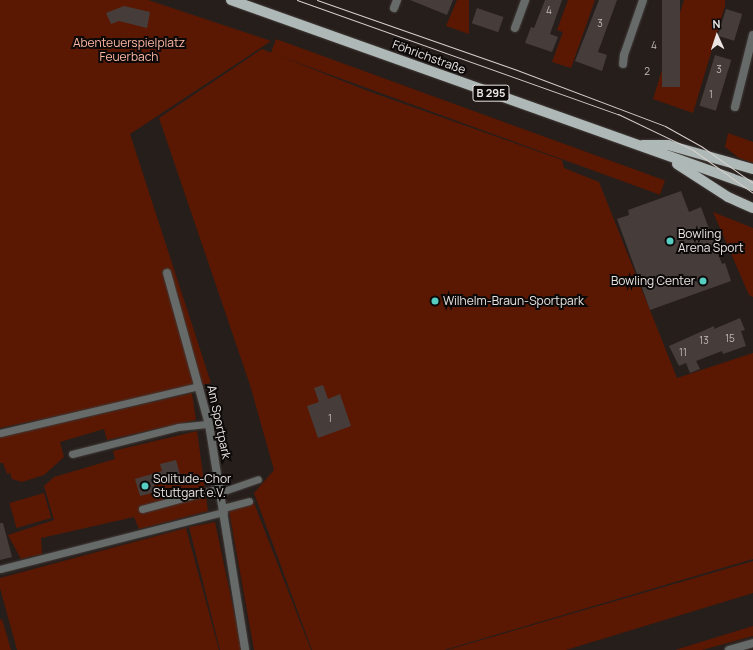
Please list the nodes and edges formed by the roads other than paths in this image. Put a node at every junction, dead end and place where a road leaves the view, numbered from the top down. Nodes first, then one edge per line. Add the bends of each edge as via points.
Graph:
1 (231, 0) edge
2 (396, 0) edge
3 (525, 0) edge
4 (643, 0) edge
5 (394, 8) dead end
6 (515, 28) dead end
7 (753, 35) edge
8 (623, 64) dead end
9 (735, 108) dead end
10 (633, 145) junction
11 (661, 154) junction
12 (753, 169) edge
13 (753, 186) edge
14 (753, 208) edge
15 (167, 273) dead end
16 (199, 386) junction
17 (209, 424) junction
18 (0, 433) edge
19 (72, 454) dead end
20 (258, 479) dead end
21 (221, 490) junction
22 (249, 500) dead end
23 (142, 509) dead end
24 (224, 510) junction
25 (0, 568) edge
26 (753, 643) edge
27 (245, 650) edge
28 (729, 650) edge

1 - 10 main road, Föhrichstraße / B 295
2 - 5 street
3 - 6 street
4 - 8 street
7 - 9 street
10 - 11 main road, Föhrichstraße / B 295
10 - 12 main road via 668,145
11 - 13 main road, Föhrichstraße / B 295
11 - 14 main road via 728,197
15 - 16 street, Am Sportpark
16 - 17 street, Am Sportpark
16 - 18 lane
17 - 19 lane via 178,427
17 - 21 street, Am Sportpark
20 - 21 lane
21 - 23 lane
21 - 24 street, Am Sportpark
22 - 24 lane
24 - 25 lane
24 - 27 street, Am Sportpark
26 - 28 street

